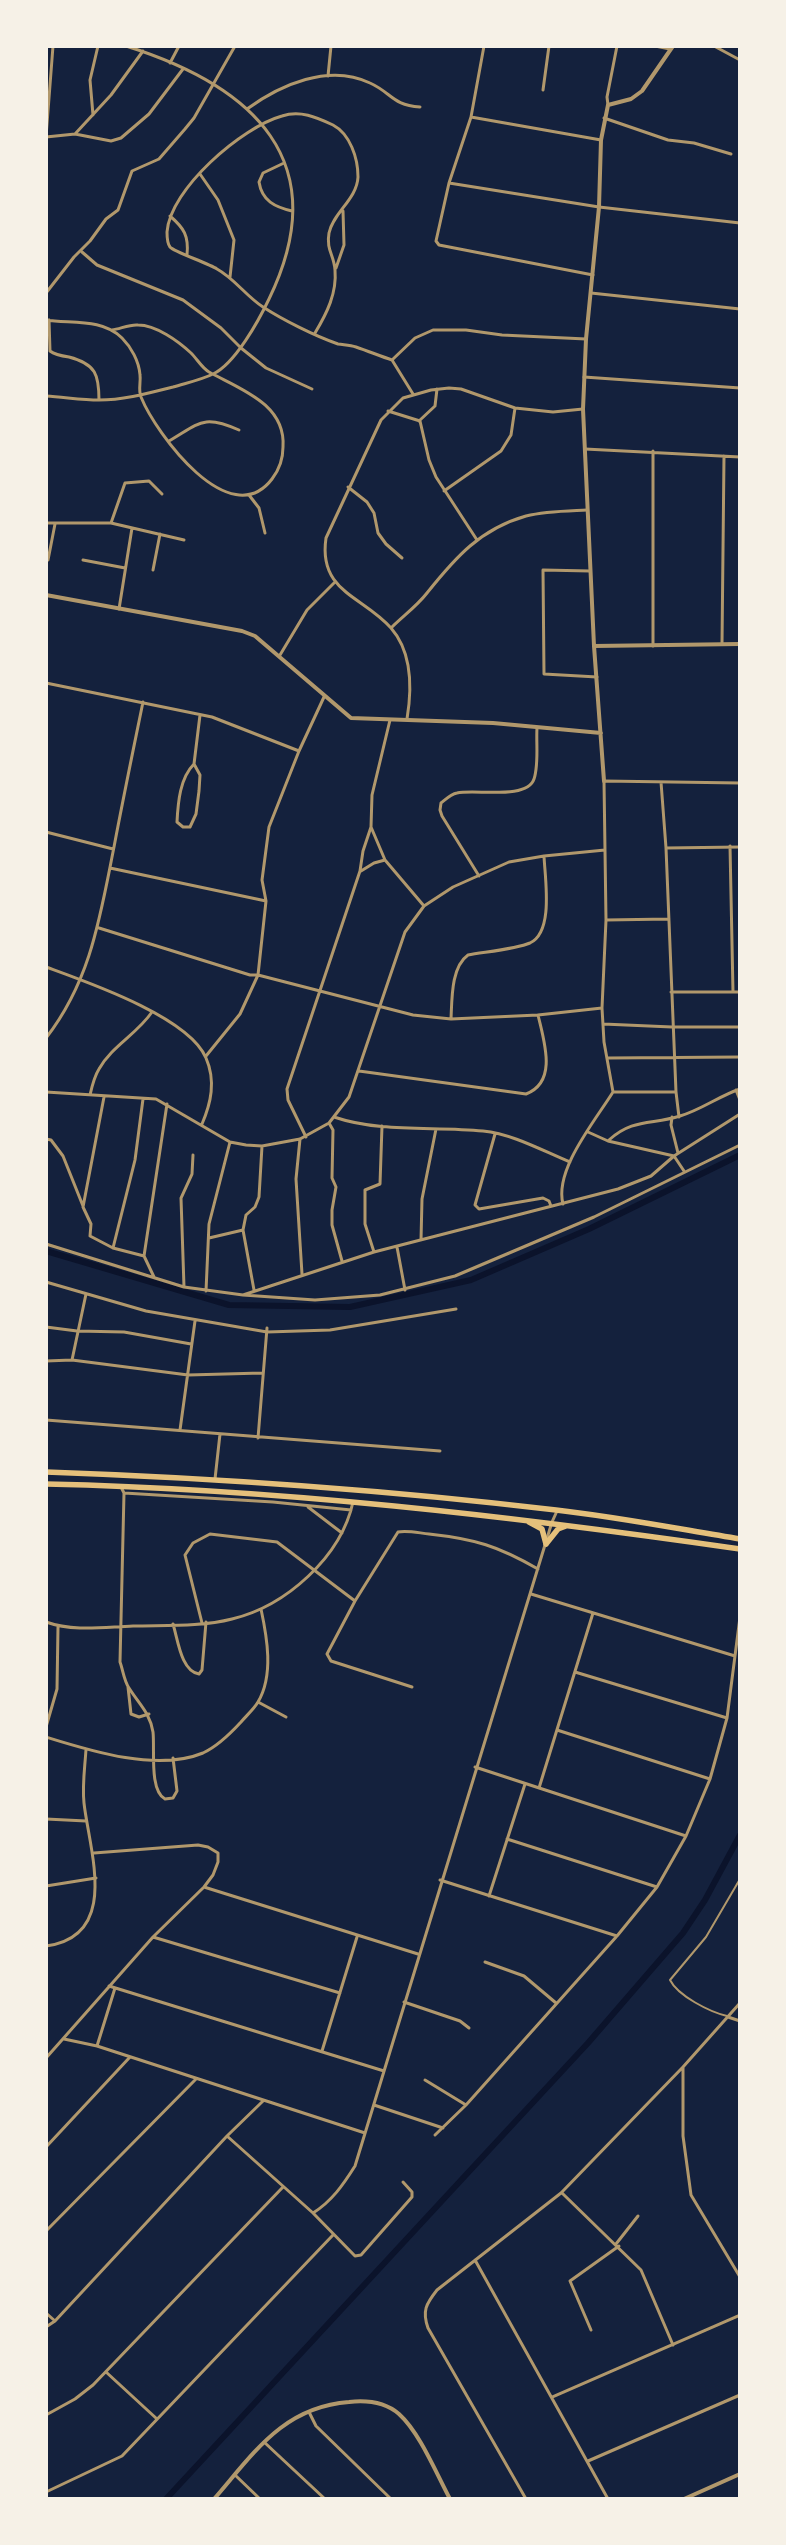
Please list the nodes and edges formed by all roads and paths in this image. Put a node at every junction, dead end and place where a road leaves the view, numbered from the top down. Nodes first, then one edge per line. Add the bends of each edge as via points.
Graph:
1 (53, 46) edge
2 (98, 46) edge
3 (126, 46) edge
4 (179, 46) edge
5 (235, 46) edge
6 (331, 46) edge
7 (484, 46) edge
8 (549, 46) edge
9 (616, 46) edge
10 (655, 46) edge
11 (714, 46) edge
12 (671, 48) edge
13 (143, 51) junction
14 (740, 60) edge
15 (170, 63) junction
16 (183, 68) junction
17 (328, 76) junction
18 (213, 82) junction
19 (543, 90) dead end
20 (608, 105) junction
21 (420, 107) dead end
22 (247, 109) junction
23 (94, 115) junction
24 (471, 118) junction
25 (604, 118) junction
26 (262, 124) junction
27 (76, 134) junction
28 (46, 137) edge
29 (601, 140) junction
30 (731, 154) dead end
31 (284, 163) junction
32 (200, 174) junction
33 (449, 183) junction
34 (599, 207) junction
35 (343, 210) junction
36 (293, 211) junction
37 (170, 216) junction
38 (740, 223) edge
39 (82, 252) junction
40 (187, 255) junction
41 (336, 268) junction
42 (593, 275) junction
43 (230, 277) junction
44 (46, 293) edge
45 (591, 293) junction
46 (264, 308) junction
47 (740, 308) edge
48 (47, 320) edge
49 (112, 330) junction
50 (315, 333) junction
51 (586, 339) junction
52 (241, 348) junction
53 (392, 360) junction
54 (215, 374) junction
55 (584, 377) junction
56 (740, 388) edge
57 (312, 389) dead end
58 (437, 389) junction
59 (413, 394) junction
60 (140, 395) junction
61 (46, 396) edge
62 (99, 400) junction
63 (515, 408) junction
64 (583, 409) junction
65 (388, 411) junction
66 (419, 420) junction
67 (239, 430) dead end
68 (169, 441) junction
69 (585, 448) junction
70 (653, 451) junction
71 (724, 456) junction
72 (740, 457) edge
73 (348, 487) junction
74 (444, 491) junction
75 (162, 494) dead end
76 (249, 495) junction
77 (587, 510) junction
78 (46, 523) edge
79 (111, 523) junction
80 (55, 524) junction
81 (132, 528) junction
82 (265, 533) dead end
83 (160, 534) junction
84 (184, 540) dead end
85 (477, 540) junction
86 (402, 558) dead end
87 (48, 560) dead end
88 (83, 560) dead end
89 (125, 568) junction
90 (153, 570) dead end
91 (590, 571) junction
92 (335, 582) junction
93 (46, 595) edge
94 (119, 609) junction
95 (391, 628) junction
96 (722, 644) junction
97 (740, 644) edge
98 (594, 646) junction
99 (653, 646) junction
100 (280, 655) junction
101 (598, 677) junction
102 (46, 683) edge
103 (324, 697) junction
104 (143, 702) junction
105 (200, 714) junction
106 (407, 719) junction
107 (390, 720) junction
108 (536, 728) junction
109 (601, 734) junction
110 (299, 751) junction
111 (194, 764) junction
112 (604, 781) junction
113 (660, 782) junction
114 (740, 783) edge
115 (371, 827) junction
116 (46, 832) edge
117 (730, 846) junction
118 (740, 847) edge
119 (666, 848) junction
120 (113, 850) junction
121 (605, 850) junction
122 (544, 856) junction
123 (385, 860) junction
124 (110, 868) junction
125 (360, 871) junction
126 (479, 876) junction
127 (266, 901) junction
128 (424, 906) junction
129 (669, 919) junction
130 (606, 920) junction
131 (99, 928) junction
132 (46, 967) edge
133 (258, 975) junction
134 (81, 979) junction
135 (320, 991) junction
136 (671, 992) junction
137 (733, 992) junction
138 (740, 992) edge
139 (379, 1007) junction
140 (602, 1008) junction
141 (152, 1012) junction
142 (538, 1015) junction
143 (451, 1019) junction
144 (603, 1024) junction
145 (740, 1026) edge
146 (672, 1028) junction
147 (46, 1038) edge
148 (206, 1056) junction
149 (674, 1057) junction
150 (740, 1057) edge
151 (608, 1058) junction
152 (359, 1072) junction
153 (738, 1090) edge
154 (613, 1092) junction
155 (676, 1092) junction
156 (46, 1093) edge
157 (90, 1095) junction
158 (104, 1097) junction
159 (143, 1099) junction
160 (740, 1100) edge
161 (166, 1104) junction
162 (740, 1114) edge
163 (672, 1117) junction
164 (679, 1117) junction
165 (334, 1118) junction
166 (329, 1122) junction
167 (202, 1124) junction
168 (382, 1126) junction
169 (436, 1129) junction
170 (588, 1132) junction
171 (495, 1134) junction
172 (306, 1136) junction
173 (46, 1139) edge
174 (300, 1140) junction
175 (608, 1141) junction
176 (230, 1142) junction
177 (740, 1145) edge
178 (262, 1146) junction
179 (678, 1153) junction
180 (193, 1155) dead end
181 (674, 1156) junction
182 (570, 1162) junction
183 (684, 1171) junction
184 (563, 1204) junction
185 (551, 1206) junction
186 (83, 1207) junction
187 (243, 1230) junction
188 (209, 1238) junction
189 (421, 1240) junction
190 (46, 1244) edge
191 (397, 1247) junction
192 (113, 1248) junction
193 (374, 1252) junction
194 (144, 1256) junction
195 (342, 1261) junction
196 (302, 1274) junction
197 (154, 1278) junction
198 (46, 1282) edge
199 (184, 1287) junction
200 (254, 1290) junction
201 (405, 1290) junction
202 (206, 1291) junction
203 (86, 1294) junction
204 (243, 1295) junction
205 (456, 1309) dead end
206 (195, 1321) junction
207 (46, 1327) edge
208 (267, 1330) junction
209 (77, 1331) junction
210 (191, 1344) junction
211 (72, 1360) junction
212 (46, 1361) edge
213 (262, 1373) junction
214 (188, 1375) junction
215 (46, 1420) edge
216 (180, 1430) junction
217 (220, 1434) junction
218 (258, 1438) junction
219 (440, 1451) dead end
220 (46, 1472) edge
221 (215, 1479) junction
222 (46, 1484) edge
223 (121, 1486) junction
224 (124, 1493) junction
225 (352, 1502) junction
226 (305, 1506) junction
227 (351, 1510) junction
228 (558, 1510) junction
229 (519, 1518) junction
230 (552, 1522) junction
231 (586, 1527) junction
232 (342, 1533) junction
233 (740, 1538) edge
234 (546, 1544) junction
235 (740, 1549) edge
236 (538, 1569) junction
237 (315, 1570) junction
238 (531, 1594) junction
239 (355, 1602) junction
240 (261, 1609) junction
241 (593, 1613) junction
242 (740, 1617) edge
243 (46, 1622) edge
244 (204, 1623) junction
245 (173, 1624) junction
246 (58, 1626) junction
247 (120, 1626) junction
248 (735, 1656) junction
249 (574, 1672) junction
250 (128, 1687) junction
251 (412, 1687) dead end
252 (258, 1702) junction
253 (149, 1714) junction
254 (286, 1717) dead end
255 (727, 1718) junction
256 (46, 1727) edge
257 (557, 1730) junction
258 (46, 1737) edge
259 (86, 1749) junction
260 (173, 1758) junction
261 (154, 1759) junction
262 (475, 1767) junction
263 (710, 1779) junction
264 (525, 1784) junction
265 (539, 1788) junction
266 (46, 1819) edge
267 (86, 1821) junction
268 (686, 1836) junction
269 (507, 1839) junction
270 (94, 1853) junction
271 (96, 1878) junction
272 (740, 1879) edge
273 (440, 1880) junction
274 (46, 1886) edge
275 (204, 1887) junction
276 (657, 1887) junction
277 (489, 1896) junction
278 (617, 1936) junction
279 (153, 1937) junction
280 (358, 1937) junction
281 (46, 1946) edge
282 (418, 1954) junction
283 (485, 1962) dead end
284 (109, 1986) junction
285 (115, 1988) junction
286 (340, 1993) junction
287 (404, 2002) junction
288 (556, 2003) junction
289 (740, 2003) edge
290 (728, 2017) junction
291 (740, 2021) edge
292 (469, 2028) dead end
293 (64, 2039) junction
294 (97, 2046) junction
295 (322, 2051) junction
296 (130, 2057) junction
297 (46, 2058) edge
298 (683, 2067) junction
299 (384, 2071) junction
300 (196, 2079) junction
301 (425, 2080) dead end
302 (263, 2100) junction
303 (374, 2105) junction
304 (466, 2105) junction
305 (443, 2128) junction
306 (365, 2133) junction
307 (435, 2135) dead end
308 (227, 2136) junction
309 (46, 2147) edge
310 (402, 2182) dead end
311 (283, 2187) junction
312 (561, 2193) junction
313 (313, 2213) junction
314 (638, 2216) dead end
315 (46, 2231) edge
316 (333, 2235) junction
317 (618, 2245) junction
318 (475, 2260) junction
319 (740, 2277) edge
320 (46, 2313) edge
321 (740, 2315) edge
322 (55, 2321) junction
323 (46, 2328) edge
324 (592, 2330) dead end
325 (673, 2345) junction
326 (106, 2372) junction
327 (740, 2395) edge
328 (552, 2397) junction
329 (308, 2411) junction
330 (46, 2415) edge
331 (157, 2419) junction
332 (264, 2442) junction
333 (588, 2461) junction
334 (740, 2474) edge
335 (235, 2475) junction
336 (46, 2492) edge
337 (214, 2499) edge
338 (260, 2499) edge
339 (325, 2499) edge
340 (391, 2499) edge
341 (450, 2499) edge
342 (526, 2499) edge
343 (608, 2499) edge
344 (684, 2499) edge

1 - 28 street
2 - 23 street via 90,86
3 - 13 street
4 - 15 street
5 - 18 street
6 - 17 street
7 - 24 street
8 - 19 street
9 - 20 street
10 - 12 street
11 - 14 street
12 - 20 street via 642,91 631,99
13 - 15 street
13 - 23 street
15 - 16 street
16 - 18 street
16 - 27 street via 149,114 122,138 111,141
17 - 21 street via 363,80 402,105
17 - 22 street via 310,78 276,90
18 - 22 street
18 - 39 street via 194,118 159,159 132,172 118,210 106,219
20 - 25 street
22 - 26 street
23 - 27 street
24 - 29 street
24 - 33 street
25 - 29 street
25 - 30 street via 668,140
26 - 31 street via 277,145
26 - 32 street via 217,156
26 - 35 street via 282,115 301,113 324,121 346,135 358,177
27 - 28 street
29 - 34 street
31 - 36 street
31 - 36 street via 264,173 259,182 260,189 270,204
32 - 37 street via 182,193
32 - 43 street via 218,200 234,240
33 - 34 street
33 - 42 street via 435,238 439,245
34 - 38 street
34 - 42 street
35 - 41 street via 344,245
35 - 41 street via 330,230 328,242 328,251
36 - 46 street via 285,257 277,283
37 - 40 street via 184,228
37 - 40 street via 169,246
39 - 44 street via 74,257
39 - 52 street via 97,265 183,300 221,328
40 - 43 street
41 - 50 street via 331,302
42 - 45 street
43 - 46 street via 244,294
45 - 47 street
45 - 51 street
46 - 50 street
46 - 52 street
48 - 49 street via 88,323
48 - 62 street via 50,351 81,362 96,372
49 - 54 street via 137,324 152,328 184,348
49 - 60 street via 132,350 140,373
50 - 53 street via 338,344
51 - 53 street via 433,330 415,338
51 - 55 street
52 - 54 street
52 - 57 street via 266,368
53 - 59 street
54 - 60 street
54 - 76 street via 266,405 276,416 282,432 281,464 266,486
55 - 56 street
55 - 64 street
58 - 59 street
58 - 63 street via 462,389
58 - 66 street via 433,409
59 - 65 street
60 - 62 street
60 - 68 street
61 - 62 street
63 - 64 street via 553,412
63 - 74 street via 511,435 501,451
64 - 69 street
65 - 66 street
65 - 73 street
66 - 74 street via 429,460
67 - 68 street via 218,421 206,420
68 - 76 street via 208,483 231,494
69 - 70 street
69 - 77 street
70 - 71 street
70 - 99 street
71 - 72 street
71 - 96 street
73 - 86 street via 367,502 374,513 378,533
73 - 92 street via 325,546 327,565
74 - 85 street
75 - 79 street via 149,482 125,483
76 - 82 street via 258,508
77 - 85 street via 527,516 507,522
77 - 91 street
78 - 80 street
79 - 80 street
79 - 81 street
80 - 87 street
81 - 83 street
81 - 89 street
83 - 84 street
83 - 90 street
85 - 95 street via 440,574 427,593
88 - 89 street
89 - 94 street
91 - 98 street
91 - 101 street via 543,570 544,674
92 - 95 street
92 - 100 street via 307,610
93 - 94 street
94 - 100 street via 242,631 255,636
95 - 106 street via 408,666 410,699
96 - 97 street
96 - 99 street
98 - 99 street
98 - 101 street
100 - 103 street
101 - 109 street
102 - 104 street
103 - 107 street via 351,718
103 - 110 street
104 - 105 street
104 - 120 street
105 - 110 street
105 - 111 street
106 - 107 street
106 - 108 street
107 - 115 street via 372,795
108 - 109 street
108 - 126 street via 534,781 526,788 514,792 456,793 441,804 442,816
109 - 112 street
110 - 127 street via 269,826 262,880
111 - 111 street via 200,775 196,814 190,827 183,827 177,822 181,790 187,771
112 - 113 street
112 - 121 street
113 - 114 street
113 - 119 street
115 - 123 street
115 - 125 street
116 - 120 street
117 - 118 street
117 - 119 street
117 - 137 street
119 - 129 street
120 - 124 street
121 - 122 street
121 - 130 street
122 - 126 street via 509,862
122 - 143 street via 545,922 541,935 529,943 462,959 457,968
123 - 125 street
123 - 128 street
124 - 127 street
124 - 131 street
125 - 135 street
126 - 128 street
127 - 133 street
128 - 139 street via 405,932
129 - 130 street
129 - 136 street
130 - 140 street
131 - 133 street via 250,976
131 - 134 street
132 - 134 street
133 - 135 street
133 - 148 street via 240,1014
134 - 141 street
134 - 147 street via 64,1016
135 - 139 street
135 - 172 street via 287,1089 288,1100
136 - 137 street
136 - 146 street
137 - 138 street
139 - 143 street
139 - 152 street
140 - 142 street
140 - 144 street
141 - 148 street via 180,1027
141 - 157 street via 137,1032 104,1061
142 - 143 street
142 - 152 street via 545,1045 545,1073 537,1090 526,1094
144 - 146 street
144 - 151 street
145 - 146 street
146 - 149 street
148 - 167 street via 211,1074 211,1102
149 - 150 street
149 - 151 street
149 - 155 street
151 - 154 street
152 - 165 street via 349,1097
153 - 160 street
153 - 164 street
154 - 155 street
154 - 170 street
155 - 164 street
156 - 157 street
157 - 158 street
158 - 159 street
158 - 186 street
159 - 161 street
159 - 192 street via 135,1160
161 - 167 street
161 - 194 street
162 - 179 street
163 - 164 street
163 - 175 street via 635,1124 619,1131
163 - 179 street
165 - 166 street
165 - 168 street
166 - 172 street
166 - 195 street via 334,1130 332,1178 336,1187 332,1225
167 - 176 street
168 - 169 street
168 - 193 street via 380,1184 364,1190 365,1224
169 - 171 street
169 - 189 street via 422,1199
170 - 175 street
170 - 182 street
171 - 182 street
171 - 185 street via 475,1205 479,1209 543,1198
172 - 174 street
173 - 186 street via 51,1140 63,1156
174 - 178 street
174 - 196 street via 296,1179
175 - 181 street
176 - 178 street
176 - 188 street via 219,1178
177 - 183 street
178 - 187 street via 259,1197 255,1207 246,1215
179 - 181 street
180 - 199 street via 192,1174 181,1198
181 - 183 street
181 - 184 street via 651,1176
182 - 184 street via 560,1193
183 - 201 street via 514,1252 455,1276
184 - 185 street
185 - 189 street
186 - 192 street via 90,1224 90,1236
187 - 188 street
187 - 200 street
188 - 202 street
189 - 191 street
190 - 197 street
191 - 193 street
191 - 201 street
192 - 194 street
193 - 195 street
194 - 197 street
195 - 196 street
196 - 200 street
197 - 199 street
198 - 203 street
199 - 202 street
200 - 204 street
201 - 204 street via 315,1300
202 - 204 street
203 - 206 street
203 - 209 street
205 - 208 street via 330,1330
206 - 208 street
206 - 210 street
207 - 209 street
208 - 213 street
209 - 210 street via 124,1332
209 - 211 street
210 - 214 street
211 - 212 street
211 - 214 street
213 - 214 street
213 - 218 street
214 - 216 street
215 - 216 street
216 - 217 street
217 - 218 street
217 - 221 street
218 - 219 street
220 - 221 highway
221 - 228 highway via 355,1489
222 - 223 highway
223 - 224 street
223 - 225 highway
224 - 226 street
224 - 247 street
225 - 227 street
225 - 229 highway
226 - 227 street
226 - 232 street
227 - 232 street
228 - 230 street
228 - 233 highway
229 - 230 highway
229 - 234 highway via 539,1526
230 - 231 highway
230 - 234 street
231 - 234 highway via 562,1527
231 - 235 highway
232 - 237 street
234 - 236 street
236 - 238 street
236 - 239 street via 487,1543 402,1532 395,1535
237 - 239 street
237 - 240 street
237 - 244 street via 277,1542 222,1534 200,1537 185,1555
238 - 241 street
238 - 262 street
239 - 251 street via 327,1652 331,1661
240 - 244 street via 232,1619
240 - 252 street via 268,1649 265,1685
241 - 248 street
241 - 249 street
242 - 248 street
243 - 246 street
244 - 245 street
244 - 245 street via 202,1670 199,1674 186,1667
245 - 247 street
246 - 247 street via 83,1629
246 - 256 street via 57,1689
247 - 250 street via 120,1662
248 - 255 street
249 - 255 street
249 - 257 street
250 - 253 street
250 - 253 street via 131,1714 139,1717
252 - 254 street
252 - 260 street via 226,1738 202,1753
253 - 261 street
255 - 263 street
257 - 263 street
257 - 265 street
258 - 259 street
259 - 261 street
259 - 267 street
260 - 261 street
260 - 261 street via 178,1791 169,1799 158,1793
262 - 264 street
262 - 273 street
263 - 268 street
264 - 265 street
264 - 269 street
265 - 268 street
266 - 267 street
267 - 270 street
268 - 276 street
269 - 276 street
269 - 277 street
270 - 271 street
270 - 275 street via 198,1845 208,1847 218,1853 218,1862
271 - 274 street
271 - 281 street via 95,1901 84,1925 70,1938
272 - 290 lane via 706,1937 670,1980 676,1989 695,2002 713,2013
273 - 277 street
273 - 282 street
275 - 279 street
275 - 280 street
276 - 278 street
277 - 278 street
278 - 288 street
279 - 284 street
279 - 286 street
280 - 282 street
280 - 286 street
282 - 287 street
283 - 288 street via 524,1976
284 - 285 street
284 - 293 street
285 - 294 street
285 - 295 street
286 - 295 street
287 - 292 street via 460,2021
287 - 299 street
288 - 304 street
289 - 290 street
290 - 291 street
290 - 298 street
293 - 294 street
293 - 297 street
294 - 296 street
295 - 299 street
296 - 300 street
296 - 309 street
298 - 312 street
298 - 319 street via 683,2136 690,2195
299 - 303 street
300 - 302 street
300 - 315 street
301 - 304 street
302 - 306 street
302 - 308 street
303 - 305 street
303 - 306 street
304 - 305 street
305 - 307 street
306 - 313 street via 354,2166 340,2190
308 - 311 street
308 - 322 street
310 - 316 street via 412,2192 412,2197 361,2255 355,2256
311 - 313 street
311 - 326 street
312 - 317 street
312 - 318 street
313 - 316 street
314 - 317 street
316 - 331 street
317 - 324 street via 570,2281
317 - 325 street via 641,2270
318 - 328 street
318 - 342 street via 437,2290 426,2304 424,2314 428,2328
320 - 322 street
321 - 325 street
322 - 323 street
325 - 328 street
326 - 330 street via 75,2399
326 - 331 street
327 - 333 street
328 - 333 street
329 - 332 street via 290,2419
329 - 340 street via 316,2426
329 - 341 street via 363,2400 390,2407 409,2426
331 - 336 street via 115,2461
332 - 335 street
332 - 339 street
333 - 343 street
334 - 344 street
335 - 337 street
335 - 338 street

